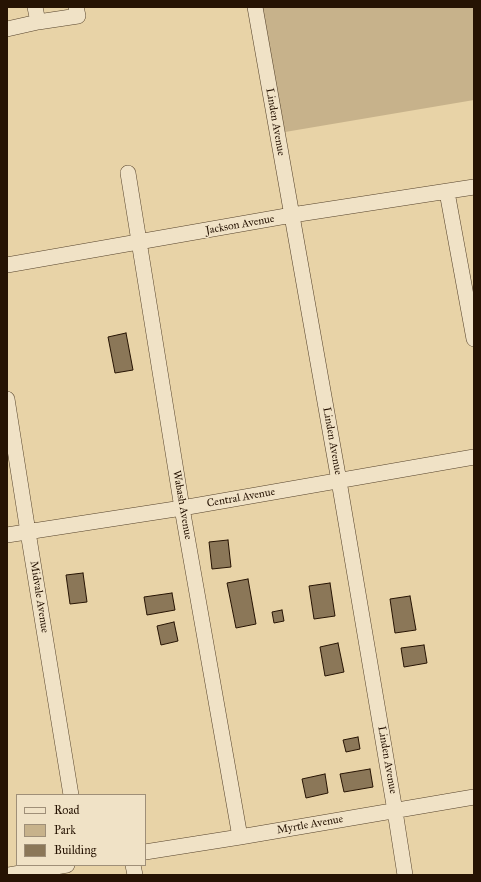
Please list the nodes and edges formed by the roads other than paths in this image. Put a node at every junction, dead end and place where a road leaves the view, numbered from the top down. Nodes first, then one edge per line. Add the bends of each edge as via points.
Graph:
1 (35, 7) edge
2 (76, 7) edge
3 (255, 7) edge
4 (38, 22) junction
5 (7, 29) edge
6 (128, 173) dead end
7 (474, 187) edge
8 (447, 192) junction
9 (292, 215) junction
10 (138, 242) junction
11 (7, 265) edge
12 (474, 339) edge
13 (7, 399) edge
14 (474, 457) edge
15 (339, 481) junction
16 (182, 508) junction
17 (28, 532) junction
18 (7, 535) edge
19 (71, 794) edge
20 (474, 797) edge
21 (395, 811) junction
22 (240, 837) junction
23 (146, 852) edge
24 (61, 866) edge
25 (9, 875) edge
26 (405, 875) edge

1 - 4 street
2 - 4 street via 78,16
3 - 9 street, Linden Avenue
4 - 5 street
6 - 10 street, Wabash Avenue
7 - 8 street, Jackson Avenue
8 - 9 street, Jackson Avenue
8 - 12 street
9 - 10 street, Jackson Avenue
9 - 15 street, Linden Avenue
10 - 11 street, Jackson Avenue
10 - 16 street, Wabash Avenue
13 - 17 street, Midvale Avenue
14 - 15 street, Central Avenue
15 - 16 street, Central Avenue
15 - 21 street, Linden Avenue
16 - 17 street, Central Avenue
16 - 22 street, Wabash Avenue
17 - 18 street, Central Avenue
17 - 19 street, Midvale Avenue
20 - 21 street, Myrtle Avenue
21 - 22 street, Myrtle Avenue
21 - 26 street, Linden Avenue
22 - 23 street, Myrtle Avenue
24 - 25 street

